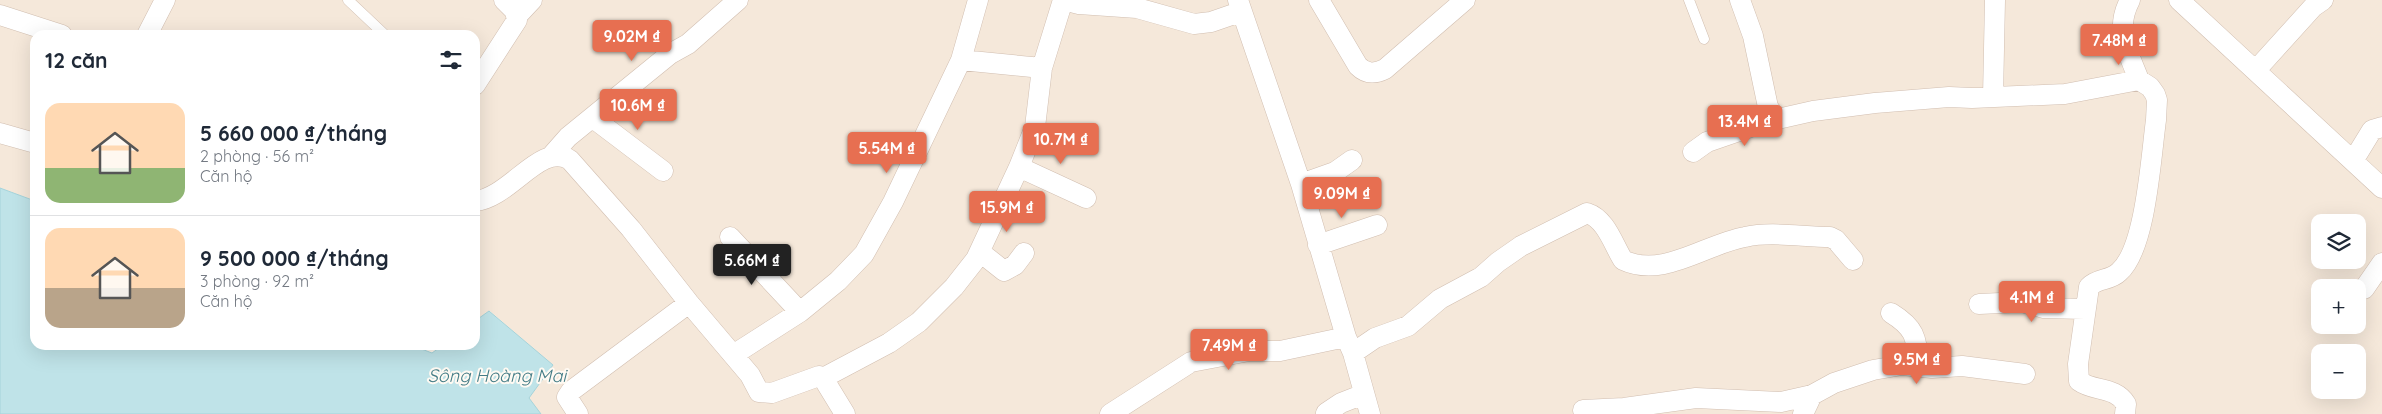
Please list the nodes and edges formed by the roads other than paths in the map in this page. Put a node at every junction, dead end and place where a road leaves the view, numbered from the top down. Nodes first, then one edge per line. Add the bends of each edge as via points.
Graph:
1 (165, 0) edge
2 (348, 0) edge
3 (504, 0) edge
4 (532, 0) edge
5 (738, 0) edge
6 (978, 0) edge
7 (1063, 0) edge
8 (1318, 0) edge
9 (1465, 0) edge
10 (1689, 0) edge
11 (1740, 0) edge
12 (1995, 0) edge
13 (2130, 0) edge
14 (2179, 0) edge
15 (2322, 0) edge
16 (1239, 6) edge
17 (0, 15) edge
18 (517, 16) junction
19 (46, 30) edge
20 (150, 30) edge
21 (380, 30) edge
22 (1704, 39) dead end
23 (961, 60) junction
24 (1042, 68) junction
25 (2256, 70) junction
26 (480, 78) edge
27 (2138, 80) junction
28 (1993, 97) junction
29 (1775, 117) junction
30 (593, 118) junction
31 (2382, 127) edge
32 (0, 132) edge
33 (30, 141) edge
34 (1692, 152) dead end
35 (553, 154) junction
36 (1352, 160) dead end
37 (2353, 161) junction
38 (1020, 167) junction
39 (663, 171) dead end
40 (1301, 184) junction
41 (2382, 188) edge
42 (1086, 198) dead end
43 (480, 200) edge
44 (1377, 225) dead end
45 (730, 237) dead end
46 (1318, 245) junction
47 (980, 252) junction
48 (1024, 253) dead end
49 (1853, 260) dead end
50 (2382, 263) edge
51 (2366, 286) edge
52 (689, 304) junction
53 (1979, 304) dead end
54 (2085, 308) junction
55 (800, 312) junction
56 (1892, 313) dead end
57 (1350, 345) junction
58 (733, 355) junction
59 (1919, 368) junction
60 (2025, 374) dead end
61 (823, 378) junction
62 (1364, 394) junction
63 (1812, 395) junction
64 (1583, 410) dead end
65 (1326, 412) dead end
66 (578, 414) edge
67 (846, 414) edge
68 (1110, 414) edge
69 (1370, 414) edge
70 (1803, 414) edge
71 (2125, 414) edge

1 - 20 street
2 - 21 lane
3 - 18 street
4 - 18 street
5 - 30 street
6 - 23 street
7 - 16 street via 1137,8 1194,24 1211,22
7 - 24 street
8 - 9 street via 1358,66 1373,73 1385,69
10 - 22 lane
11 - 29 street via 1753,36 1768,107
12 - 28 street
13 - 27 street via 2122,25
14 - 25 street
15 - 25 street
16 - 40 street
17 - 19 street
18 - 26 street via 511,31
23 - 24 street
23 - 55 street via 871,243 854,266
24 - 38 street via 1035,127
25 - 37 street
27 - 28 street via 2065,94
27 - 54 street via 2150,87 2157,100 2143,216 2130,258 2119,272 2094,282 2089,288
28 - 29 street via 1852,104
29 - 34 street via 1707,142
30 - 35 street via 568,137
30 - 39 street
31 - 37 street via 2372,130
32 - 33 street
35 - 43 street via 497,194
35 - 52 street via 570,160 631,229
36 - 40 street via 1335,172
37 - 41 street
38 - 42 street
38 - 47 street
40 - 46 street
44 - 46 street
45 - 55 street
46 - 57 street
47 - 48 street via 1004,271 1015,265
47 - 61 street via 954,287 919,322 890,343
49 - 57 street via 1830,237 1757,235 1645,267 1623,260 1605,227 1587,212 1521,246 1481,277 1440,299 1408,326
50 - 51 street
52 - 58 street
52 - 66 street via 571,391 568,401
53 - 54 street via 2022,302 2044,308
54 - 71 street via 2079,381 2118,394 2126,404
55 - 58 street
56 - 59 street via 1913,332
57 - 62 street
57 - 68 street via 1249,351 1191,362
58 - 61 street via 759,392 772,393 814,376
59 - 60 street via 1962,366
59 - 63 street via 1902,365 1873,370
61 - 67 street
62 - 65 street
62 - 69 street
63 - 64 street via 1781,402 1696,398
63 - 70 street

